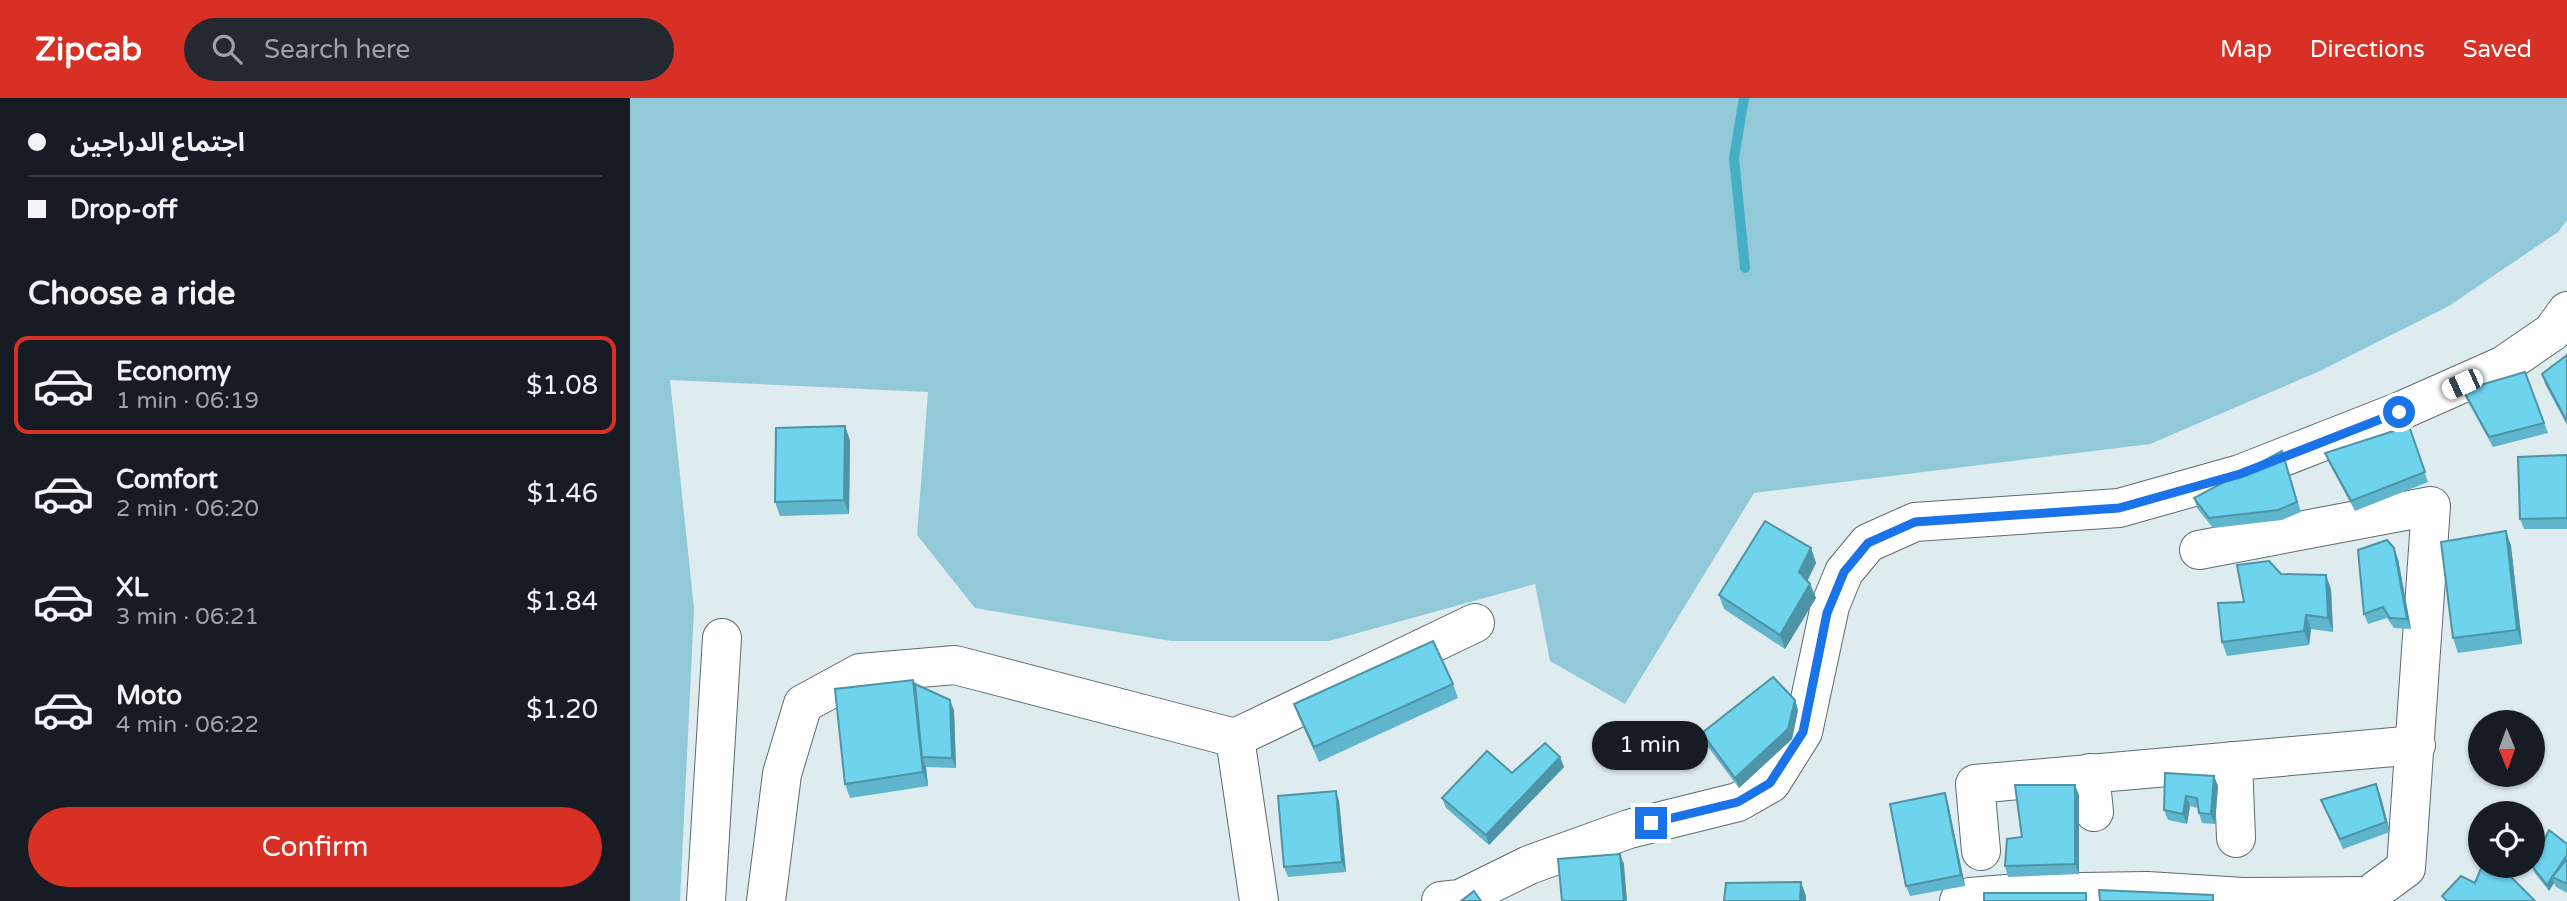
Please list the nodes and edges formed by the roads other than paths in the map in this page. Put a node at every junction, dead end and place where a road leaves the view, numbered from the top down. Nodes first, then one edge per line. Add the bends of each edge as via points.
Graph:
1 (2567, 311) edge
2 (2199, 550) dead end
3 (1475, 623) dead end
4 (722, 638) dead end
5 (1235, 738) junction
6 (2416, 745) junction
7 (2233, 761) junction
8 (2090, 773) junction
9 (2094, 812) dead end
10 (2236, 838) dead end
11 (1981, 851) dead end
12 (2365, 899) edge
13 (706, 901) edge
14 (766, 901) edge
15 (1259, 901) edge
16 (1441, 901) edge
17 (1959, 901) edge

1 - 16 street via 2552,332 2504,365 2240,474 2119,508 1915,522 1868,543 1844,572 1827,613 1803,732 1770,783 1738,802 1629,829 1529,865 1460,899
2 - 6 street via 2431,506
3 - 5 street
4 - 13 street
5 - 14 street via 955,665 860,673 803,704 782,774
5 - 15 street
6 - 7 street
6 - 12 street via 2406,868
7 - 8 street
7 - 10 street
8 - 9 street
8 - 11 street via 1975,784
12 - 17 street via 2147,891 2018,893

